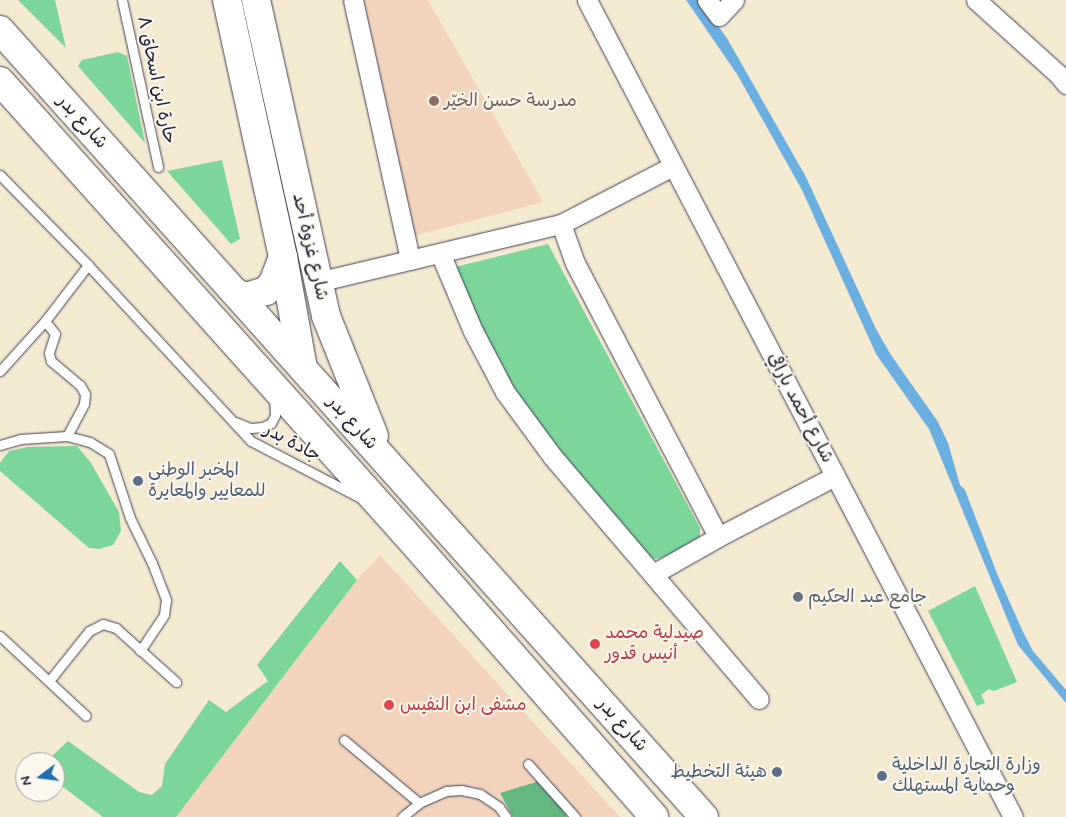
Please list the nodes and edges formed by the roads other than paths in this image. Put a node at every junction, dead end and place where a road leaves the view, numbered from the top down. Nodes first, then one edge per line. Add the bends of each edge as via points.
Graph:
1 (122, 0) edge
2 (228, 0) edge
3 (256, 0) edge
4 (353, 0) edge
5 (586, 0) edge
6 (707, 0) edge
7 (734, 0) edge
8 (981, 2) edge
9 (0, 30) edge
10 (0, 81) edge
11 (1066, 84) edge
12 (673, 166) junction
13 (158, 167) dead end
14 (0, 175) edge
15 (561, 224) junction
16 (440, 253) junction
17 (283, 257) junction
18 (410, 260) junction
19 (88, 265) junction
20 (317, 282) junction
21 (236, 293) junction
22 (326, 316) junction
23 (45, 322) junction
24 (303, 368) junction
25 (0, 371) edge
26 (270, 383) junction
27 (233, 421) junction
28 (314, 432) junction
29 (67, 436) junction
30 (0, 445) edge
31 (835, 476) junction
32 (402, 479) junction
33 (382, 509) junction
34 (718, 537) junction
35 (653, 574) junction
36 (0, 636) edge
37 (140, 650) junction
38 (49, 681) junction
39 (176, 682) dead end
40 (759, 699) dead end
41 (86, 716) dead end
42 (344, 740) dead end
43 (528, 764) dead end
44 (413, 810) edge
45 (402, 817) edge
46 (506, 817) edge
47 (575, 817) edge
48 (654, 817) edge
49 (704, 817) edge
50 (1013, 817) edge

1 - 13 lane, حارة ابن اسحاق ٨
2 - 17 main road, شارع غزوة أحد
3 - 20 main road, شارع غزوة أحد
4 - 18 street
5 - 12 street, شارع أحمد بارافي
6 - 7 street via 719,16
8 - 11 street
9 - 21 main road, شارع بدر
10 - 26 main road, شارع بدر
12 - 15 street
12 - 31 street, شارع أحمد بارافي
14 - 19 lane, جادة بدر
15 - 16 street
15 - 34 street via 575,263
16 - 18 street
16 - 35 street via 473,331 505,392 552,456
17 - 21 main road via 273,283 266,291 246,297
17 - 24 main road, شارع غزوة أحد
18 - 20 street
19 - 23 lane
19 - 27 lane, جادة بدر
20 - 22 main road, شارع غزوة أحد
21 - 24 main road, شارع بدر
22 - 24 main road via 321,347
22 - 32 main road, شارع غزوة أحد via 375,440
23 - 25 lane
23 - 29 lane via 55,334 49,353 51,361 80,385 85,394 84,404
24 - 26 main road
24 - 28 main road, شارع غزوة أحد
24 - 32 main road, شارع بدر
26 - 27 lane via 275,404 271,423 251,428
26 - 28 main road, شارع بدر
27 - 33 lane, جادة بدر via 251,441
28 - 33 main road, شارع بدر
29 - 30 lane via 21,439
29 - 37 lane via 90,442 109,454 130,518 164,596 164,614
31 - 34 street
31 - 50 street, شارع أحمد بارافي
32 - 49 main road, شارع بدر
33 - 48 main road, شارع بدر
34 - 35 street
35 - 40 street
36 - 38 lane
37 - 38 lane via 112,626 98,625 89,631
37 - 39 lane
38 - 41 lane
42 - 44 lane
43 - 47 lane
44 - 45 lane
44 - 46 lane via 446,791 461,790 480,794

